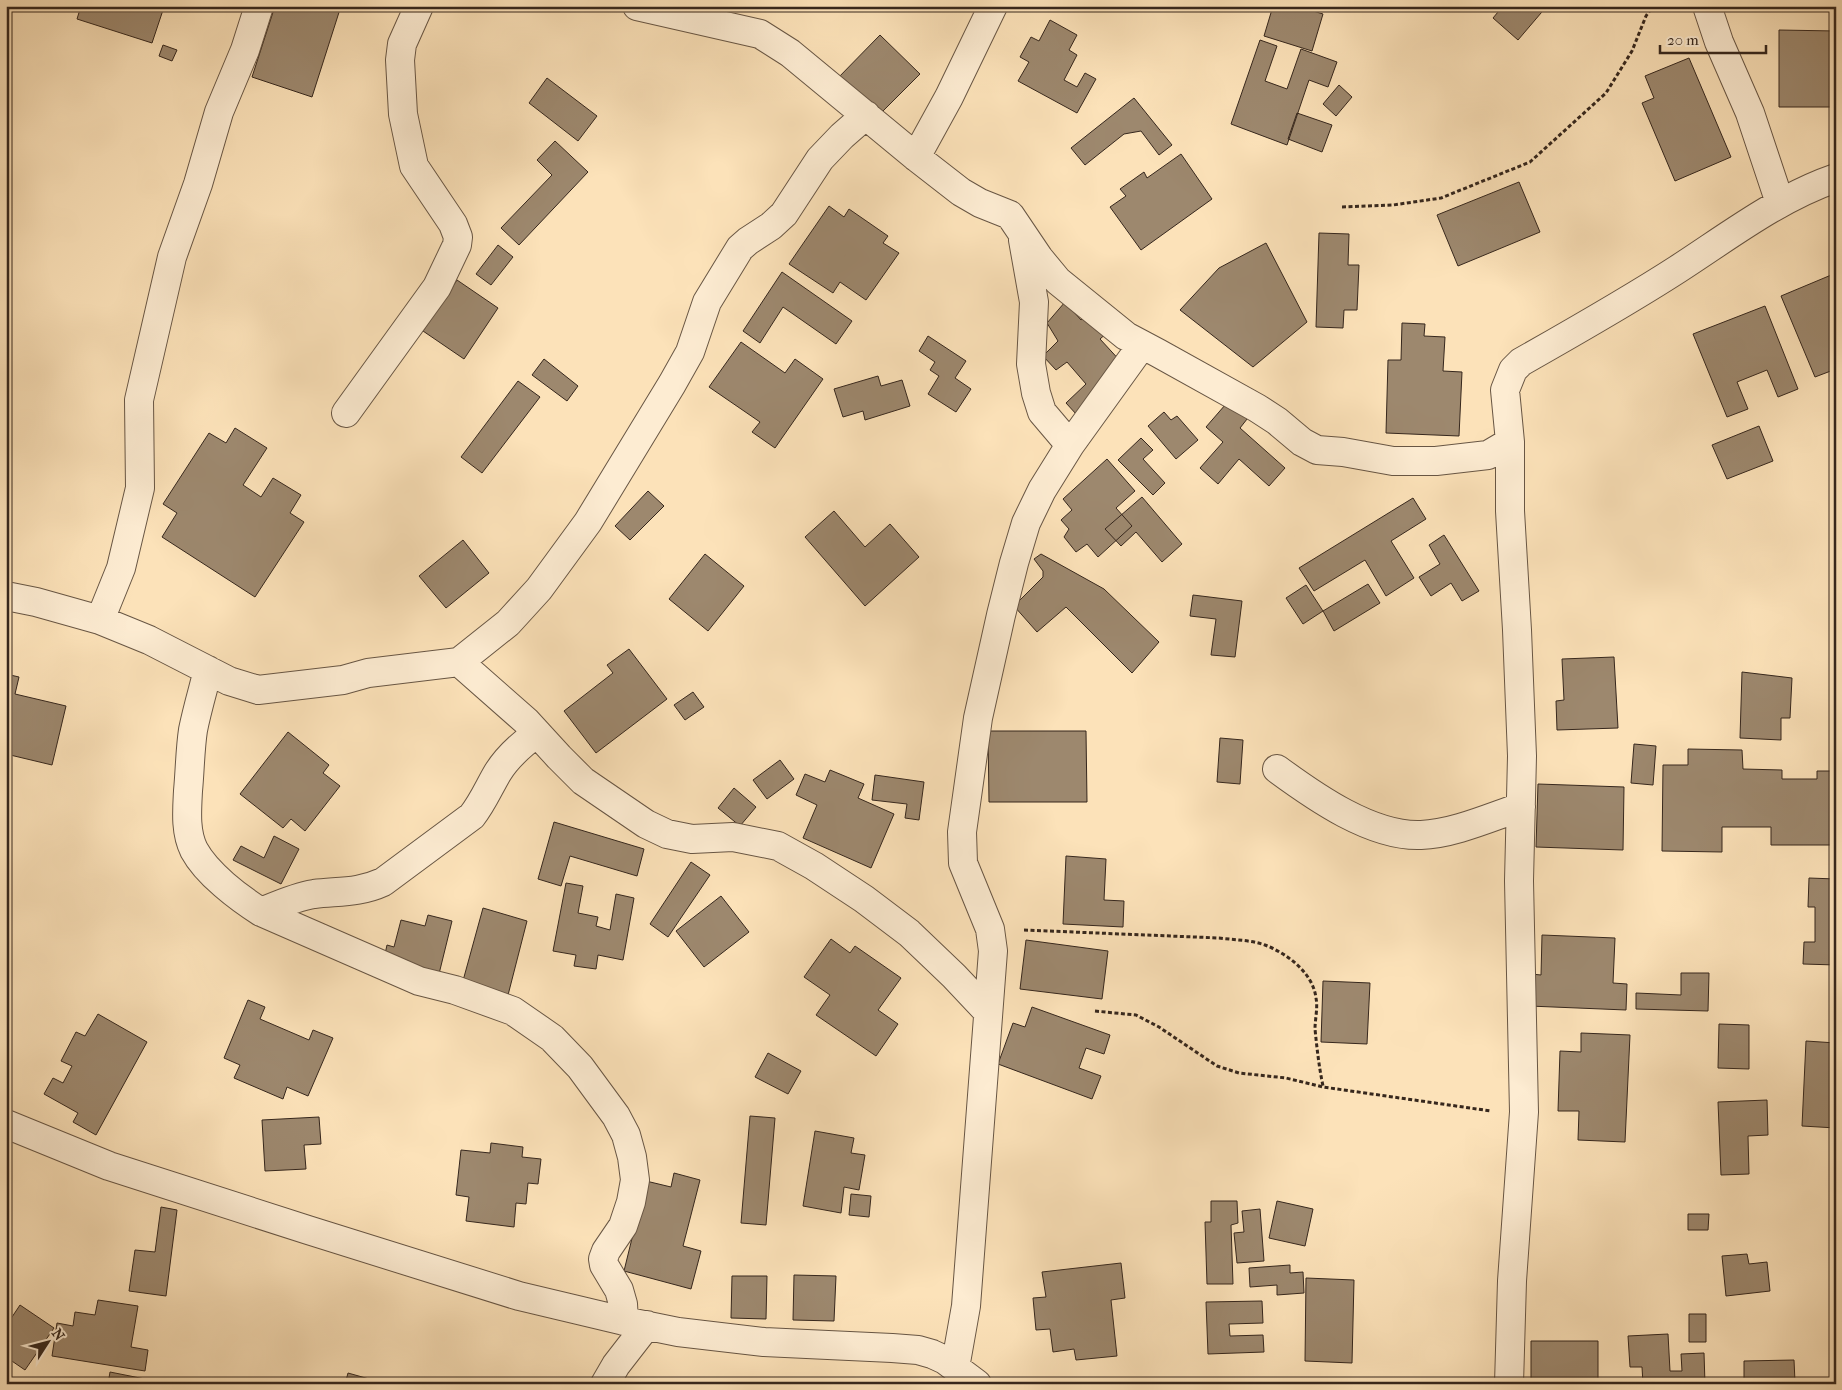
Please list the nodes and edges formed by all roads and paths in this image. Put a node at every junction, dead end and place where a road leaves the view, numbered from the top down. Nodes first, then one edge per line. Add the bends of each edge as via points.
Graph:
1 (259, 6) edge
2 (419, 6) edge
3 (637, 6) edge
4 (993, 6) edge
5 (1653, 6) edge
6 (1707, 6) edge
7 (866, 115) junction
8 (916, 157) junction
9 (1836, 178) edge
10 (1780, 203) junction
11 (1342, 207) dead end
12 (1022, 231) junction
13 (1142, 345) junction
14 (346, 414) dead end
15 (1510, 442) junction
16 (1070, 445) junction
17 (6, 596) edge
18 (100, 620) junction
19 (459, 662) junction
20 (208, 670) junction
21 (537, 733) junction
22 (1277, 769) dead end
23 (1521, 807) junction
24 (261, 912) junction
25 (990, 929) junction
26 (1096, 1011) dead end
27 (988, 1012) junction
28 (1323, 1087) junction
29 (1524, 1112) junction
30 (6, 1124) edge
31 (636, 1323) junction
32 (955, 1368) junction
33 (605, 1384) edge
34 (977, 1384) edge
35 (1509, 1384) edge

1 - 18 street via 246,50 219,112 172,257 139,400 140,488 121,568
2 - 14 street via 402,44 403,114 414,166 453,224 457,245 437,287
3 - 7 street via 760,34 790,53
4 - 8 street
5 - 11 path via 1632,51 1606,93 1530,162 1441,198 1393,205
6 - 10 street via 1750,113
7 - 8 street
7 - 19 street via 820,160 784,214 740,248 707,302 690,352 588,522 539,589 508,622
8 - 12 street via 970,198 1010,215
9 - 10 street via 1808,187
10 - 15 street via 1648,288 1517,366 1505,390
12 - 13 street via 1058,281 1126,336
12 - 16 street via 1034,302 1031,364 1036,393 1042,412
13 - 15 street via 1257,408 1317,450 1393,461 1436,461 1488,455
13 - 16 street
15 - 23 street via 1510,511 1522,756
16 - 25 street via 1026,523 978,718 962,832 962,857
17 - 18 street
18 - 20 street
19 - 20 street via 258,690
19 - 21 street
20 - 24 street via 194,729 187,813 190,841 202,862 244,901
21 - 24 street via 511,754 472,816 384,882 368,889 313,894
21 - 27 street via 583,781 646,824 692,840 733,837 778,846 814,866 909,933
22 - 23 street via 1346,814 1378,828 1404,834 1422,835 1450,830
23 - 29 street via 1519,881
24 - 31 street via 419,981 513,1011 552,1038 580,1067 616,1116 632,1156 635,1180 631,1202 623,1226 604,1259 622,1304
25 - 27 street via 993,950
25 - 28 path via 1219,938 1266,945 1299,966 1311,979 1316,999 1317,1061
26 - 28 path via 1136,1015 1217,1066 1239,1073 1286,1078
27 - 32 street via 966,1306
28 - 29 path
29 - 35 street via 1512,1281
30 - 31 street via 110,1166 326,1236 519,1296
31 - 32 street via 678,1332 764,1342 918,1350 932,1354
31 - 33 street
32 - 34 street

